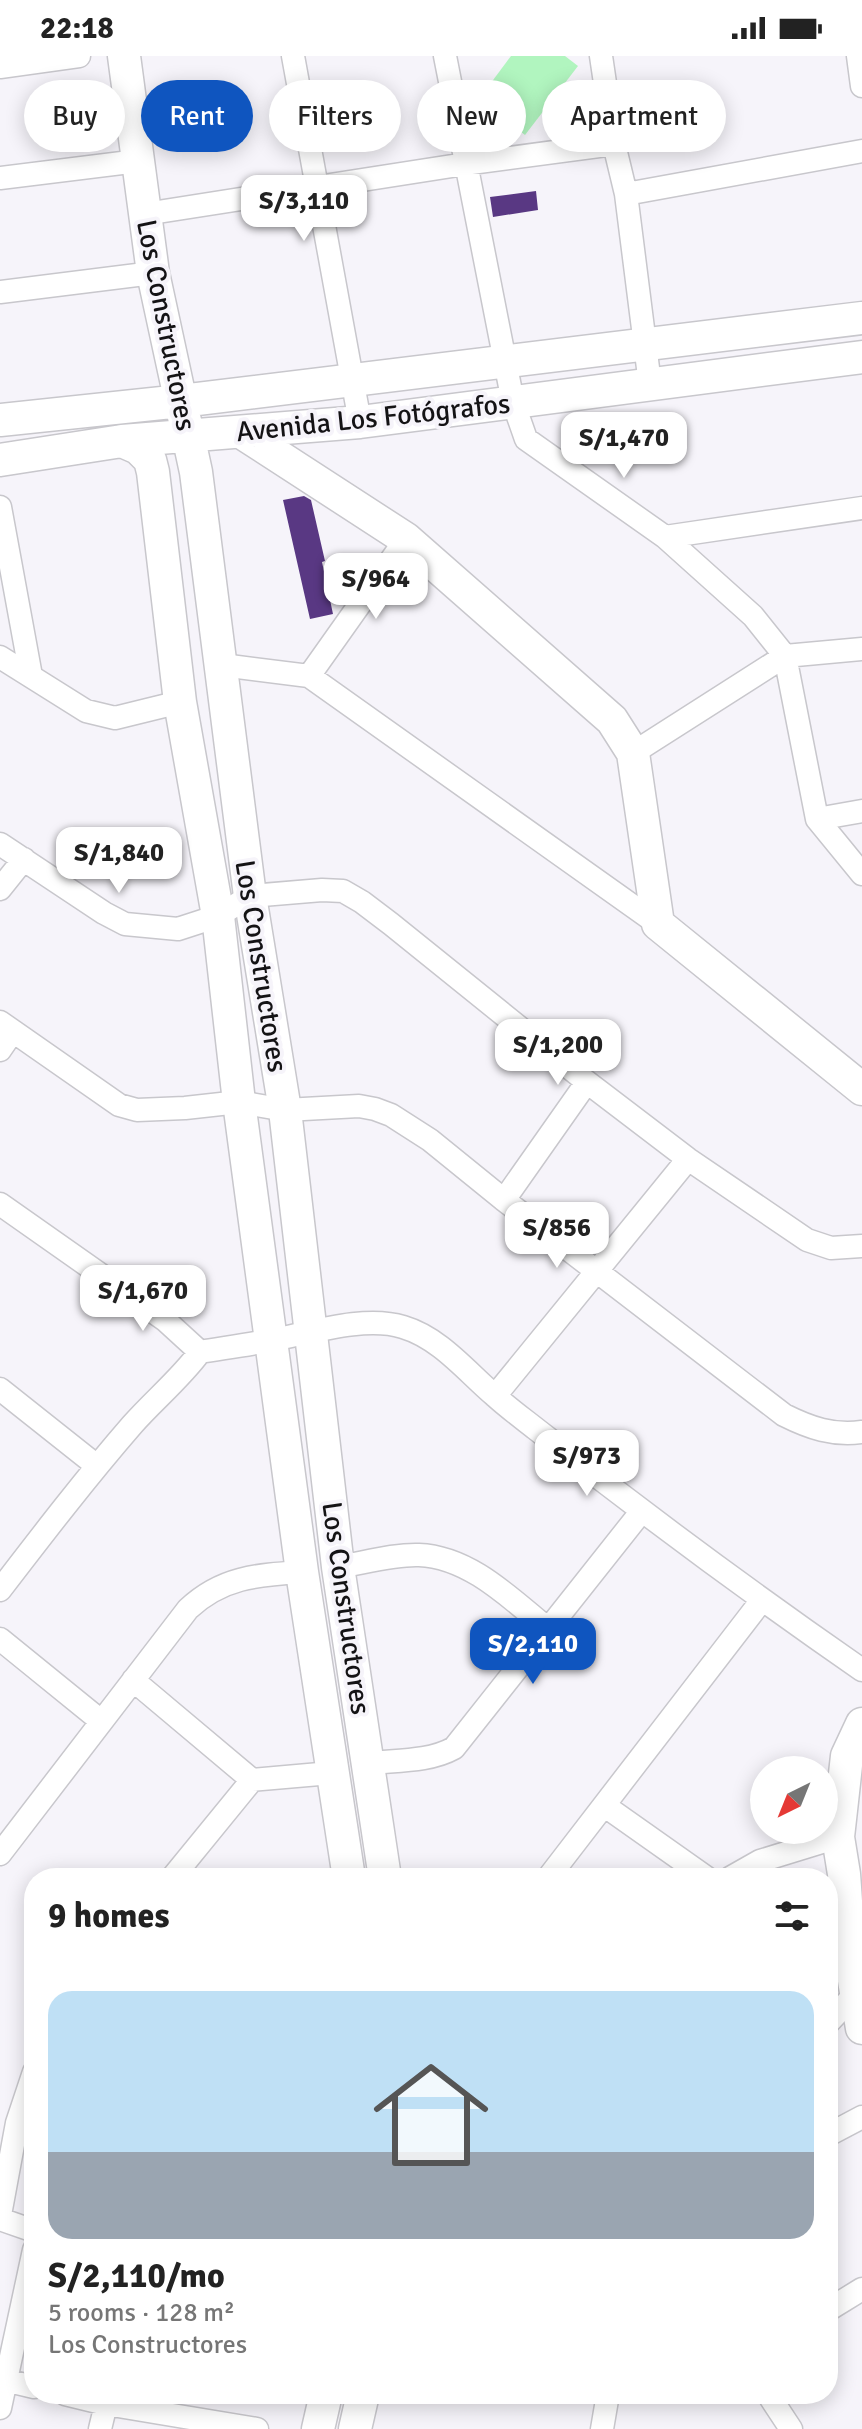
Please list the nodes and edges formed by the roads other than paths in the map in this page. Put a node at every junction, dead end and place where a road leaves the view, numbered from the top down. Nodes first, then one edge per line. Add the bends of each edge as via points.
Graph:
1 (79, 56) edge
2 (124, 56) edge
3 (293, 56) edge
4 (445, 56) edge
5 (603, 56) edge
6 (858, 56) edge
7 (0, 67) edge
8 (606, 80) edge
9 (862, 86) edge
10 (862, 151) edge
11 (554, 152) edge
12 (616, 152) edge
13 (138, 161) junction
14 (465, 164) junction
15 (0, 178) edge
16 (317, 186) junction
17 (626, 194) junction
18 (145, 214) junction
19 (153, 273) junction
20 (0, 292) edge
21 (862, 318) edge
22 (645, 345) junction
23 (862, 357) edge
24 (505, 362) junction
25 (352, 380) junction
26 (650, 384) junction
27 (181, 401) junction
28 (513, 402) junction
29 (0, 420) edge
30 (360, 422) junction
31 (241, 432) junction
32 (188, 436) junction
33 (122, 441) junction
34 (0, 460) edge
35 (0, 507) edge
36 (862, 508) edge
37 (665, 537) junction
38 (406, 539) junction
39 (862, 649) edge
40 (785, 656) junction
41 (0, 657) edge
42 (222, 665) junction
43 (31, 676) junction
44 (309, 676) junction
45 (180, 702) junction
46 (633, 753) junction
47 (862, 811) edge
48 (817, 819) junction
49 (0, 844) edge
50 (24, 859) junction
51 (862, 874) edge
52 (0, 889) edge
53 (250, 896) junction
54 (218, 916) junction
55 (658, 924) junction
56 (6, 1026) edge
57 (0, 1050) edge
58 (587, 1082) junction
59 (862, 1089) edge
60 (239, 1102) junction
61 (285, 1110) junction
62 (688, 1159) junction
63 (504, 1200) junction
64 (0, 1204) edge
65 (862, 1246) edge
66 (596, 1270) junction
67 (312, 1331) junction
68 (272, 1340) junction
69 (200, 1352) junction
70 (0, 1389) edge
71 (495, 1396) junction
72 (862, 1432) edge
73 (97, 1466) junction
74 (641, 1512) junction
75 (338, 1567) junction
76 (302, 1572) junction
77 (1, 1589) edge
78 (762, 1600) junction
79 (548, 1629) junction
80 (0, 1639) edge
81 (862, 1670) edge
82 (133, 1680) junction
83 (101, 1721) junction
84 (862, 1724) edge
85 (369, 1763) junction
86 (331, 1773) junction
87 (252, 1780) junction
88 (605, 1806) junction
89 (838, 1837) joint
90 (815, 1844) edge
91 (0, 1854) edge
92 (180, 1868) edge
93 (347, 1868) edge
94 (384, 1868) edge
95 (556, 1868) edge
96 (693, 1868) edge
97 (748, 1868) edge
98 (855, 1994) junction
99 (838, 2012) edge
100 (862, 2028) edge
101 (24, 2102) edge
102 (862, 2117) edge
103 (838, 2130) edge
104 (0, 2217) edge
105 (24, 2227) edge
106 (862, 2289) edge
107 (24, 2292) edge
108 (838, 2304) edge
109 (3, 2380) edge
110 (24, 2385) edge
111 (106, 2404) joint
112 (324, 2404) edge
113 (361, 2404) edge
114 (606, 2404) edge
115 (775, 2404) edge
116 (0, 2408) edge
117 (100, 2429) edge
118 (257, 2429) edge
119 (318, 2429) edge
120 (355, 2429) edge
121 (602, 2429) edge
122 (791, 2429) edge

1 - 7 street
2 - 13 main road, Los Constructores
3 - 16 street
4 - 14 street
5 - 8 street
6 - 9 street
10 - 17 street
11 - 14 street
12 - 17 street
13 - 15 street
13 - 18 main road, Los Constructores
14 - 16 street
14 - 24 street
16 - 18 street
16 - 25 street
17 - 22 street
18 - 19 main road, Los Constructores
19 - 20 street
19 - 27 main road, Los Constructores
21 - 22 main road
22 - 24 main road
22 - 26 street
23 - 26 main road, Avenida Los Fotógrafos
24 - 25 main road
24 - 28 street
25 - 27 main road
25 - 30 street
26 - 28 main road, Avenida Los Fotógrafos
27 - 29 main road
27 - 32 main road, Los Constructores
28 - 30 main road, Avenida Los Fotógrafos
28 - 37 street via 526,439
30 - 31 main road, Avenida Los Fotógrafos
31 - 32 main road, Avenida Los Fotógrafos
31 - 38 main road
32 - 33 main road, Avenida Los Fotógrafos
32 - 42 main road, Los Constructores
33 - 34 main road, Avenida Los Fotógrafos
33 - 45 main road, Los Constructores via 138,448 153,472
35 - 43 street
36 - 37 street
37 - 40 street via 753,616
38 - 44 street
38 - 46 main road via 612,720
39 - 40 street
40 - 46 street
40 - 48 street
41 - 43 street
42 - 44 street
42 - 53 main road, Los Constructores
43 - 45 street via 86,711 115,718
44 - 55 street
45 - 54 main road, Los Constructores
46 - 55 main road
47 - 48 street
48 - 51 street
49 - 50 street
50 - 52 street
50 - 54 street via 125,924 178,929
53 - 54 street
53 - 58 street via 343,891
53 - 61 main road, Los Constructores
54 - 60 main road, Los Constructores
55 - 59 main road
56 - 57 street
56 - 60 street via 119,1105 137,1110
58 - 62 street
58 - 63 street
60 - 61 street
60 - 68 main road, Los Constructores
61 - 63 street via 342,1105 383,1112 420,1133
61 - 67 main road, Los Constructores
62 - 65 street via 807,1240 831,1248
62 - 66 street
63 - 66 street
64 - 69 street via 165,1320
66 - 71 street
66 - 72 street via 784,1415 813,1429 844,1435
67 - 68 street
67 - 71 street via 386,1323 403,1327 441,1347
67 - 75 main road, Los Constructores
68 - 69 street
68 - 76 main road, Los Constructores
69 - 73 street
70 - 73 street
71 - 74 street
73 - 77 street
74 - 78 street
74 - 79 street
75 - 79 street via 418,1555 444,1558 490,1583
75 - 85 main road, Los Constructores
76 - 82 street via 245,1579 205,1593
76 - 86 main road, Los Constructores
78 - 81 street
78 - 88 street
79 - 85 street via 454,1748 426,1758
80 - 83 street
82 - 83 street
82 - 87 street
83 - 91 street
84 - 89 main road via 847,1756
85 - 94 main road, Los Constructores
86 - 87 street
86 - 93 main road, Los Constructores
87 - 92 street
88 - 95 street
88 - 96 street
89 - 98 main road
90 - 97 street
98 - 99 street
98 - 100 main road
101 - 104 street
102 - 103 street
104 - 105 street
106 - 108 street
107 - 109 street
109 - 110 street
109 - 116 street
111 - 117 street
111 - 118 street
112 - 119 main road
113 - 120 main road
114 - 121 street
115 - 122 street

